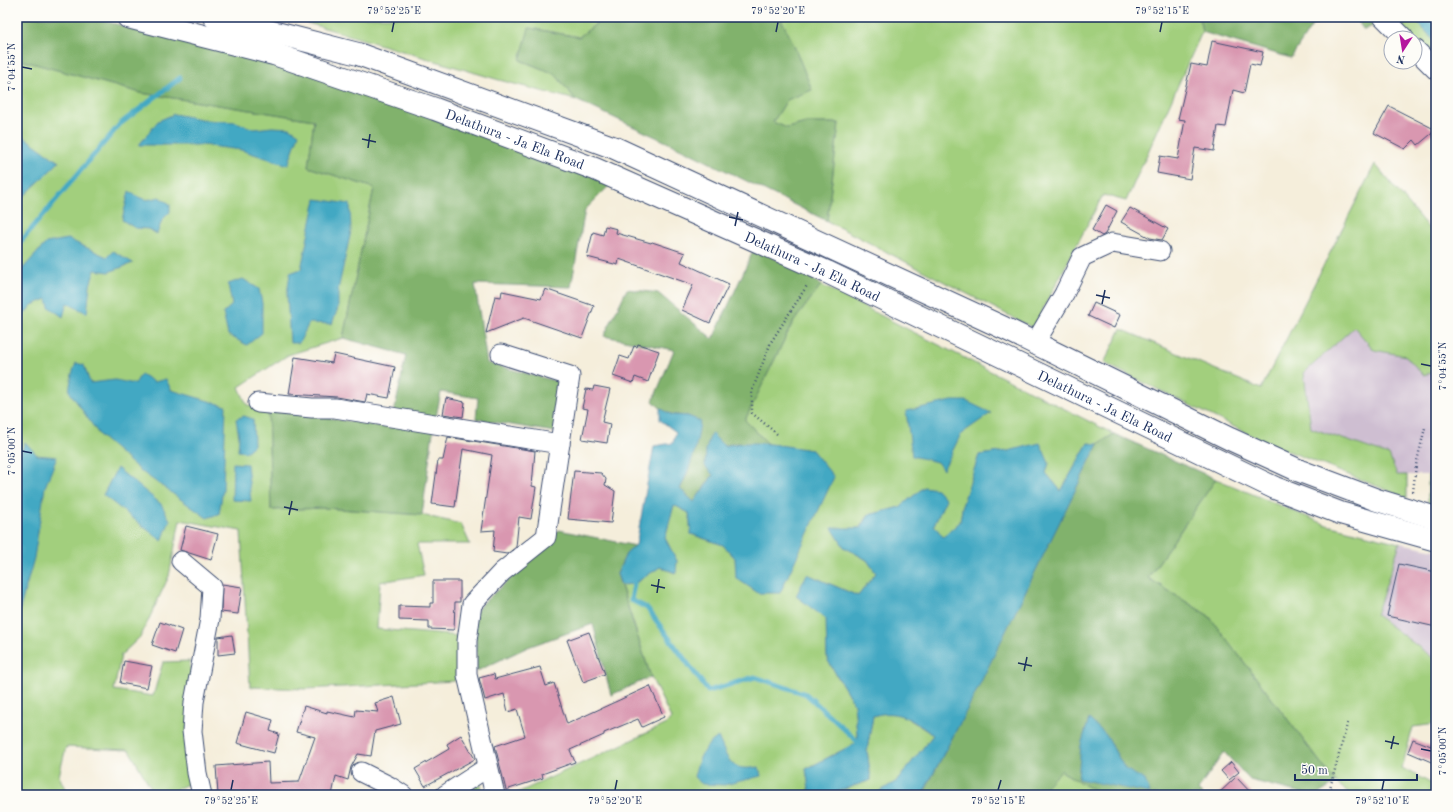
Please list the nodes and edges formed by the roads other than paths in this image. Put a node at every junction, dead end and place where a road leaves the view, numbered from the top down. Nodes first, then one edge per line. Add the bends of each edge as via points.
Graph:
1 (128, 17) edge
2 (214, 17) edge
3 (1383, 17) edge
4 (1396, 30) edge
5 (1423, 57) edge
6 (1436, 70) edge
7 (1160, 251) dead end
8 (1035, 343) junction
9 (501, 354) dead end
10 (258, 403) dead end
11 (560, 444) junction
12 (1436, 518) edge
13 (1436, 540) edge
14 (181, 561) dead end
15 (488, 767) junction
16 (360, 772) dead end
17 (202, 795) edge
18 (403, 795) edge
19 (445, 795) edge
20 (495, 795) edge

1 - 13 main road, Delathura - Ja Ela Road via 274,54 435,109 595,169 818,268 1275,488 1340,513
2 - 8 main road, Delathura - Ja Ela Road via 358,54 615,148
3 - 4 street
5 - 6 street
7 - 8 street via 1112,243 1082,257
8 - 12 main road, Delathura - Ja Ela Road via 1293,468 1377,500
9 - 11 street via 570,376
10 - 11 street via 335,408
11 - 15 street via 546,537 502,572 472,604 467,641 467,675
14 - 17 street via 212,587 210,619 194,702 192,731 196,773
15 - 19 street
15 - 20 street
16 - 18 street

